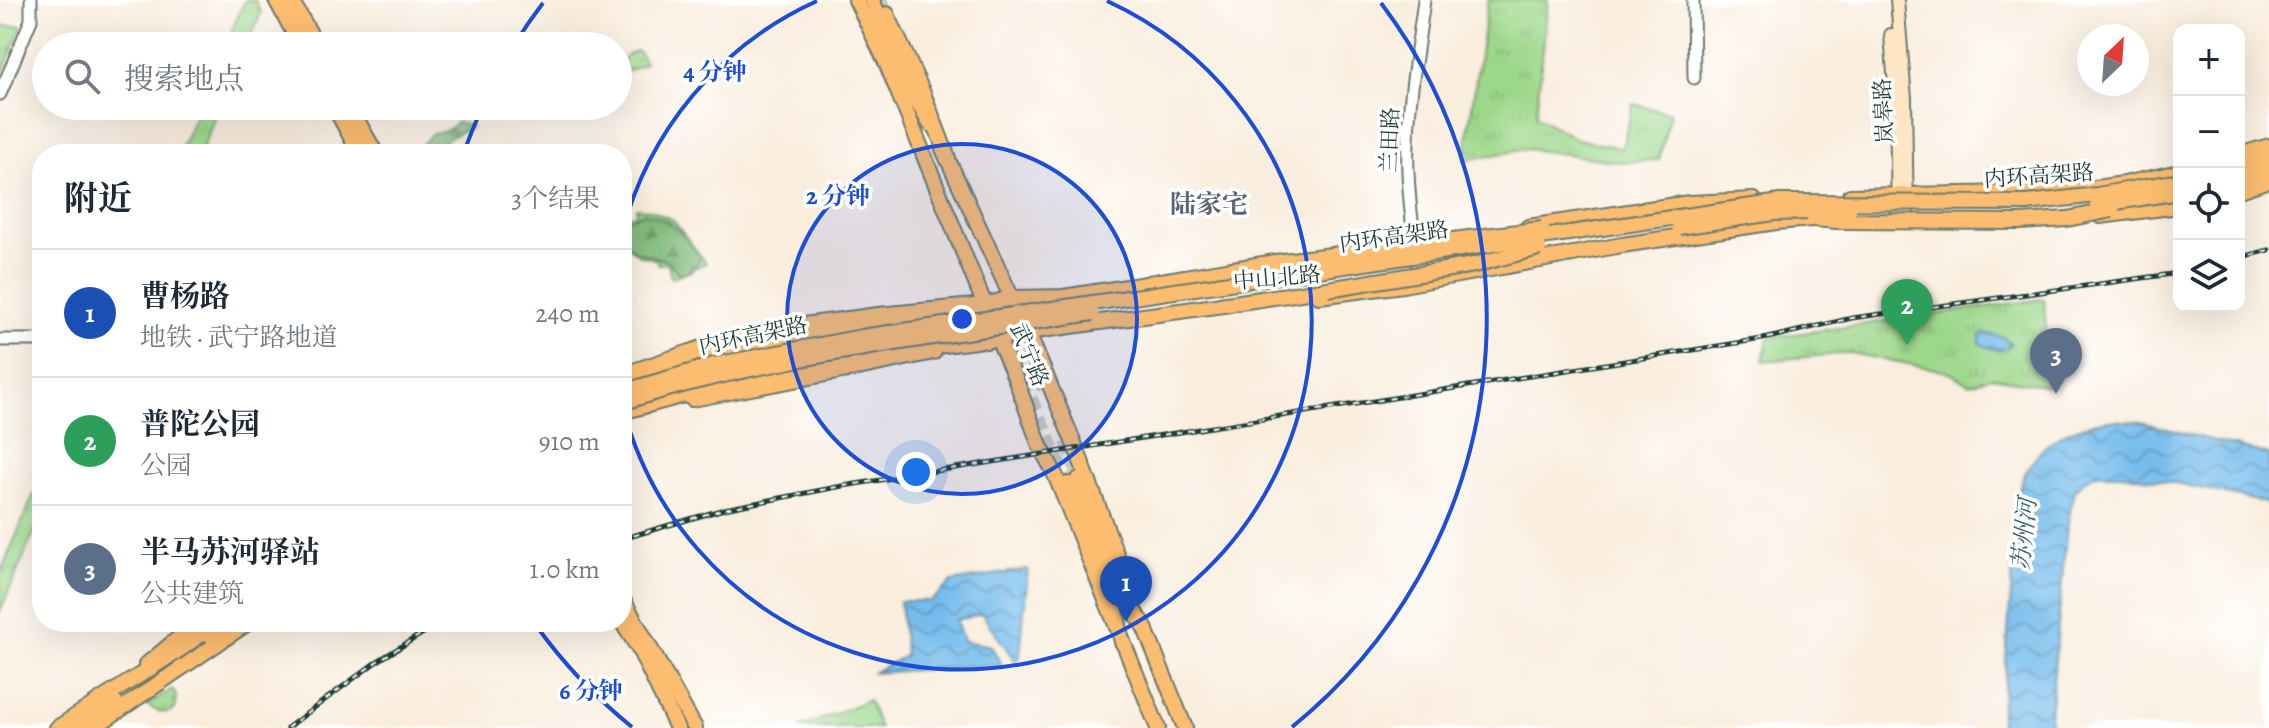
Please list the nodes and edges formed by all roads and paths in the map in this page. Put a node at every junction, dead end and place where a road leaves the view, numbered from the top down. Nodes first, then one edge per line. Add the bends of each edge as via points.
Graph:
1 (31, 0) edge
2 (276, 0) edge
3 (291, 0) edge
4 (856, 0) edge
5 (872, 0) edge
6 (1424, 0) edge
7 (1693, 0) edge
8 (1889, 0) edge
9 (1897, 0) edge
10 (887, 14) tunnel mouth
11 (293, 32) edge
12 (309, 32) edge
13 (1694, 78) dead end
14 (0, 94) edge
15 (342, 120) edge
16 (357, 120) edge
17 (355, 144) edge
18 (370, 144) edge
19 (2269, 146) edge
20 (2245, 153) edge
21 (2269, 157) edge
22 (948, 158) junction
23 (2245, 163) edge
24 (2269, 169) edge
25 (2173, 173) edge
26 (2245, 175) edge
27 (2269, 180) edge
28 (2173, 182) edge
29 (2245, 188) edge
30 (1902, 194) junction
31 (2173, 200) edge
32 (2173, 200) edge
33 (1902, 220) junction
34 (1638, 224) junction
35 (1415, 245) junction
36 (1539, 248) junction
37 (1420, 282) junction
38 (1149, 283) junction
39 (1011, 298) junction
40 (985, 305) junction
41 (1220, 305) junction
42 (952, 308) junction
43 (1028, 332) junction
44 (998, 338) junction
45 (0, 340) edge
46 (32, 340) edge
47 (632, 372) edge
48 (632, 382) edge
49 (632, 389) edge
50 (632, 400) edge
51 (632, 412) edge
52 (632, 413) edge
53 (632, 616) edge
54 (1146, 630) junction
55 (186, 632) edge
56 (204, 632) edge
57 (219, 632) edge
58 (234, 632) edge
59 (628, 632) edge
60 (1122, 642) junction
61 (83, 711) junction
62 (48, 728) edge
63 (57, 728) edge
64 (75, 728) edge
65 (93, 728) edge
66 (677, 728) edge
67 (695, 728) edge
68 (1158, 728) edge
69 (1185, 728) edge

1 - 14 street via 31,20
2 - 11 main road
3 - 12 main road
4 - 40 main road, 武宁路
5 - 22 main road
6 - 35 street, 兰田路 via 1408,123
7 - 13 street
8 - 30 main road, 岚皋路
9 - 30 main road, 岚皋路 via 1905,99
10 - 22 main road
15 - 17 main road
16 - 18 main road
19 - 20 main road
21 - 23 main road
22 - 39 main road, 武宁路
24 - 26 main road
25 - 30 main road, 中山北路 via 2066,192
27 - 29 main road
28 - 34 main road, 内环高架路, bridge via 2027,203 1780,202
30 - 33 main road, 岚皋路
30 - 35 main road, 中山北路 via 1689,203
31 - 33 main road, 中山北路 via 2086,218
32 - 36 main road, 内环高架路, bridge via 2020,222 1837,221 1774,213
33 - 37 main road, 中山北路 via 1776,222
34 - 38 main road, bridge via 1565,226
34 - 49 main road, 内环高架路, bridge via 792,349
35 - 37 street, 兰田路
35 - 38 main road, 中山北路
36 - 41 main road, bridge via 1474,265
36 - 50 main road, 内环高架路, bridge via 863,347
37 - 41 main road, 中山北路
38 - 39 main road, 中山北路 via 1063,297
39 - 40 main road, 中山北路
39 - 43 main road, 武宁路
40 - 42 main road, 中山北路
40 - 44 main road, 武宁路
41 - 43 main road, 中山北路
42 - 47 main road, 中山北路 via 796,326 708,346
42 - 48 main road via 734,349
43 - 44 main road, 中山北路
43 - 54 main road, 武宁路
44 - 51 main road via 837,360 728,383
44 - 52 main road, 中山北路
44 - 60 main road, 武宁路
45 - 46 street
53 - 67 main road
54 - 60 main road via 1074,481 1115,604
54 - 69 main road, 武宁路
55 - 62 main road
56 - 61 main road
57 - 64 main road
58 - 65 main road
59 - 66 main road
60 - 68 main road, 武宁路
61 - 62 main road
61 - 63 main road

